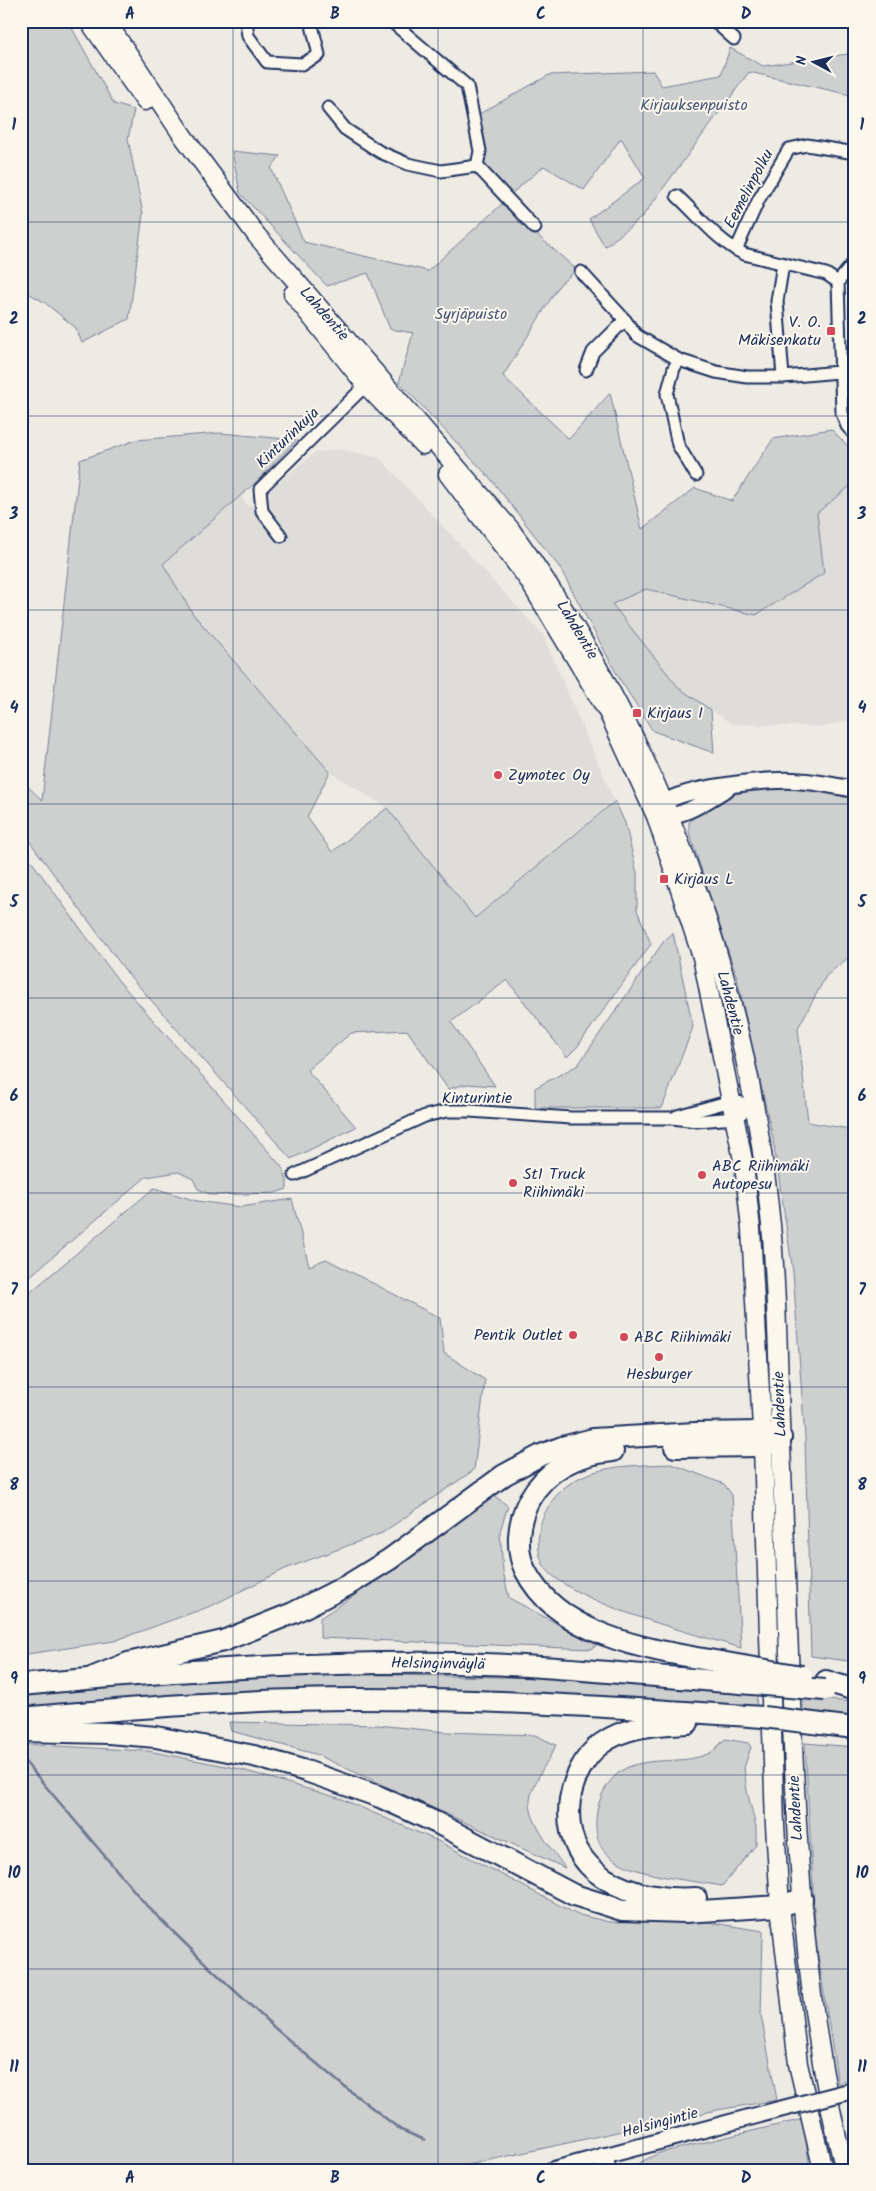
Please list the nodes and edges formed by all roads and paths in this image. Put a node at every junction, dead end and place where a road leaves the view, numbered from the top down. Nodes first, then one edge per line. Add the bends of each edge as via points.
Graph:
1 (90, 21) edge
2 (106, 21) edge
3 (246, 21) edge
4 (311, 21) edge
5 (391, 21) edge
6 (714, 21) edge
7 (734, 39) dead end
8 (328, 108) dead end
9 (855, 153) edge
10 (477, 166) junction
11 (676, 196) dead end
12 (535, 228) dead end
13 (736, 250) junction
14 (855, 261) edge
15 (783, 264) junction
16 (581, 272) dead end
17 (838, 282) junction
18 (625, 320) junction
19 (679, 360) junction
20 (586, 370) dead end
21 (839, 372) junction
22 (783, 377) junction
23 (371, 380) junction
24 (855, 435) edge
25 (696, 475) dead end
26 (281, 536) dead end
27 (855, 789) edge
28 (663, 812) junction
29 (753, 1105) junction
30 (733, 1110) junction
31 (672, 1118) junction
32 (295, 1175) dead end
33 (769, 1438) junction
34 (741, 1674) junction
35 (91, 1678) junction
36 (21, 1685) edge
37 (855, 1692) edge
38 (720, 1714) junction
39 (21, 1718) edge
40 (855, 1728) edge
41 (21, 1731) edge
42 (780, 1899) junction
43 (802, 1899) junction
44 (855, 2090) edge
45 (605, 2163) edge
46 (552, 2170) edge
47 (823, 2170) edge
48 (845, 2170) edge

1 - 23 main road, Lahdentie via 174,139 308,314
2 - 23 main road, Lahdentie via 183,136
3 - 4 street via 248,36 267,62 302,64 319,55
5 - 10 street via 468,86 480,152
6 - 7 street
8 - 10 street via 345,129 380,152 408,164 441,170
9 - 13 street, Eemelinpolku via 807,145 790,149 760,199
10 - 12 street
11 - 13 street via 720,239
13 - 15 street
14 - 17 street
15 - 17 street via 826,274
15 - 22 street via 778,301
16 - 18 street
17 - 21 street
18 - 19 street via 636,335
18 - 20 street via 594,352
19 - 22 street via 734,376
19 - 25 street via 668,394 678,445
21 - 22 street
21 - 24 street via 842,413
23 - 26 street, Kinturinkuja via 260,489 262,511
23 - 28 main road, Lahdentie via 495,533 528,579 608,712
27 - 28 main road via 778,780 700,791
28 - 29 main road, Lahdentie via 702,904 737,1028
28 - 30 main road, Lahdentie via 702,956
29 - 30 street, Kinturintie
29 - 33 main road, Lahdentie via 774,1260
30 - 31 street, Kinturintie
30 - 31 street, Kinturintie via 697,1121
30 - 33 main road, Lahdentie via 744,1165
31 - 32 street, Kinturintie via 571,1118 447,1111 425,1116
33 - 34 highway via 599,1452 574,1458 546,1478 530,1500 519,1538 523,1564 536,1588 557,1610 578,1623 644,1648
33 - 35 highway via 630,1436 562,1446 504,1475 390,1559 293,1613 223,1641 128,1663
33 - 42 main road, Lahdentie via 775,1824
33 - 43 main road, Lahdentie
34 - 35 highway, Helsinginväylä via 454,1663 262,1666
34 - 37 highway, Helsinginväylä, bridge
35 - 36 highway, Helsinginväylä
38 - 39 highway via 568,1704 356,1699 104,1710
38 - 40 highway, bridge
38 - 42 highway via 689,1723 634,1728 600,1744 584,1763 571,1792 568,1812 573,1838 580,1853 597,1873 613,1885 642,1895 681,1899
41 - 42 highway via 156,1737 254,1756 306,1771 437,1823 574,1895 622,1910 677,1912
42 - 43 highway
42 - 47 main road, Lahdentie via 798,2064
43 - 48 main road, Lahdentie via 808,1978 820,2057
44 - 45 main road, Helsingintie, bridge via 777,2110
45 - 46 main road, Helsingintie

